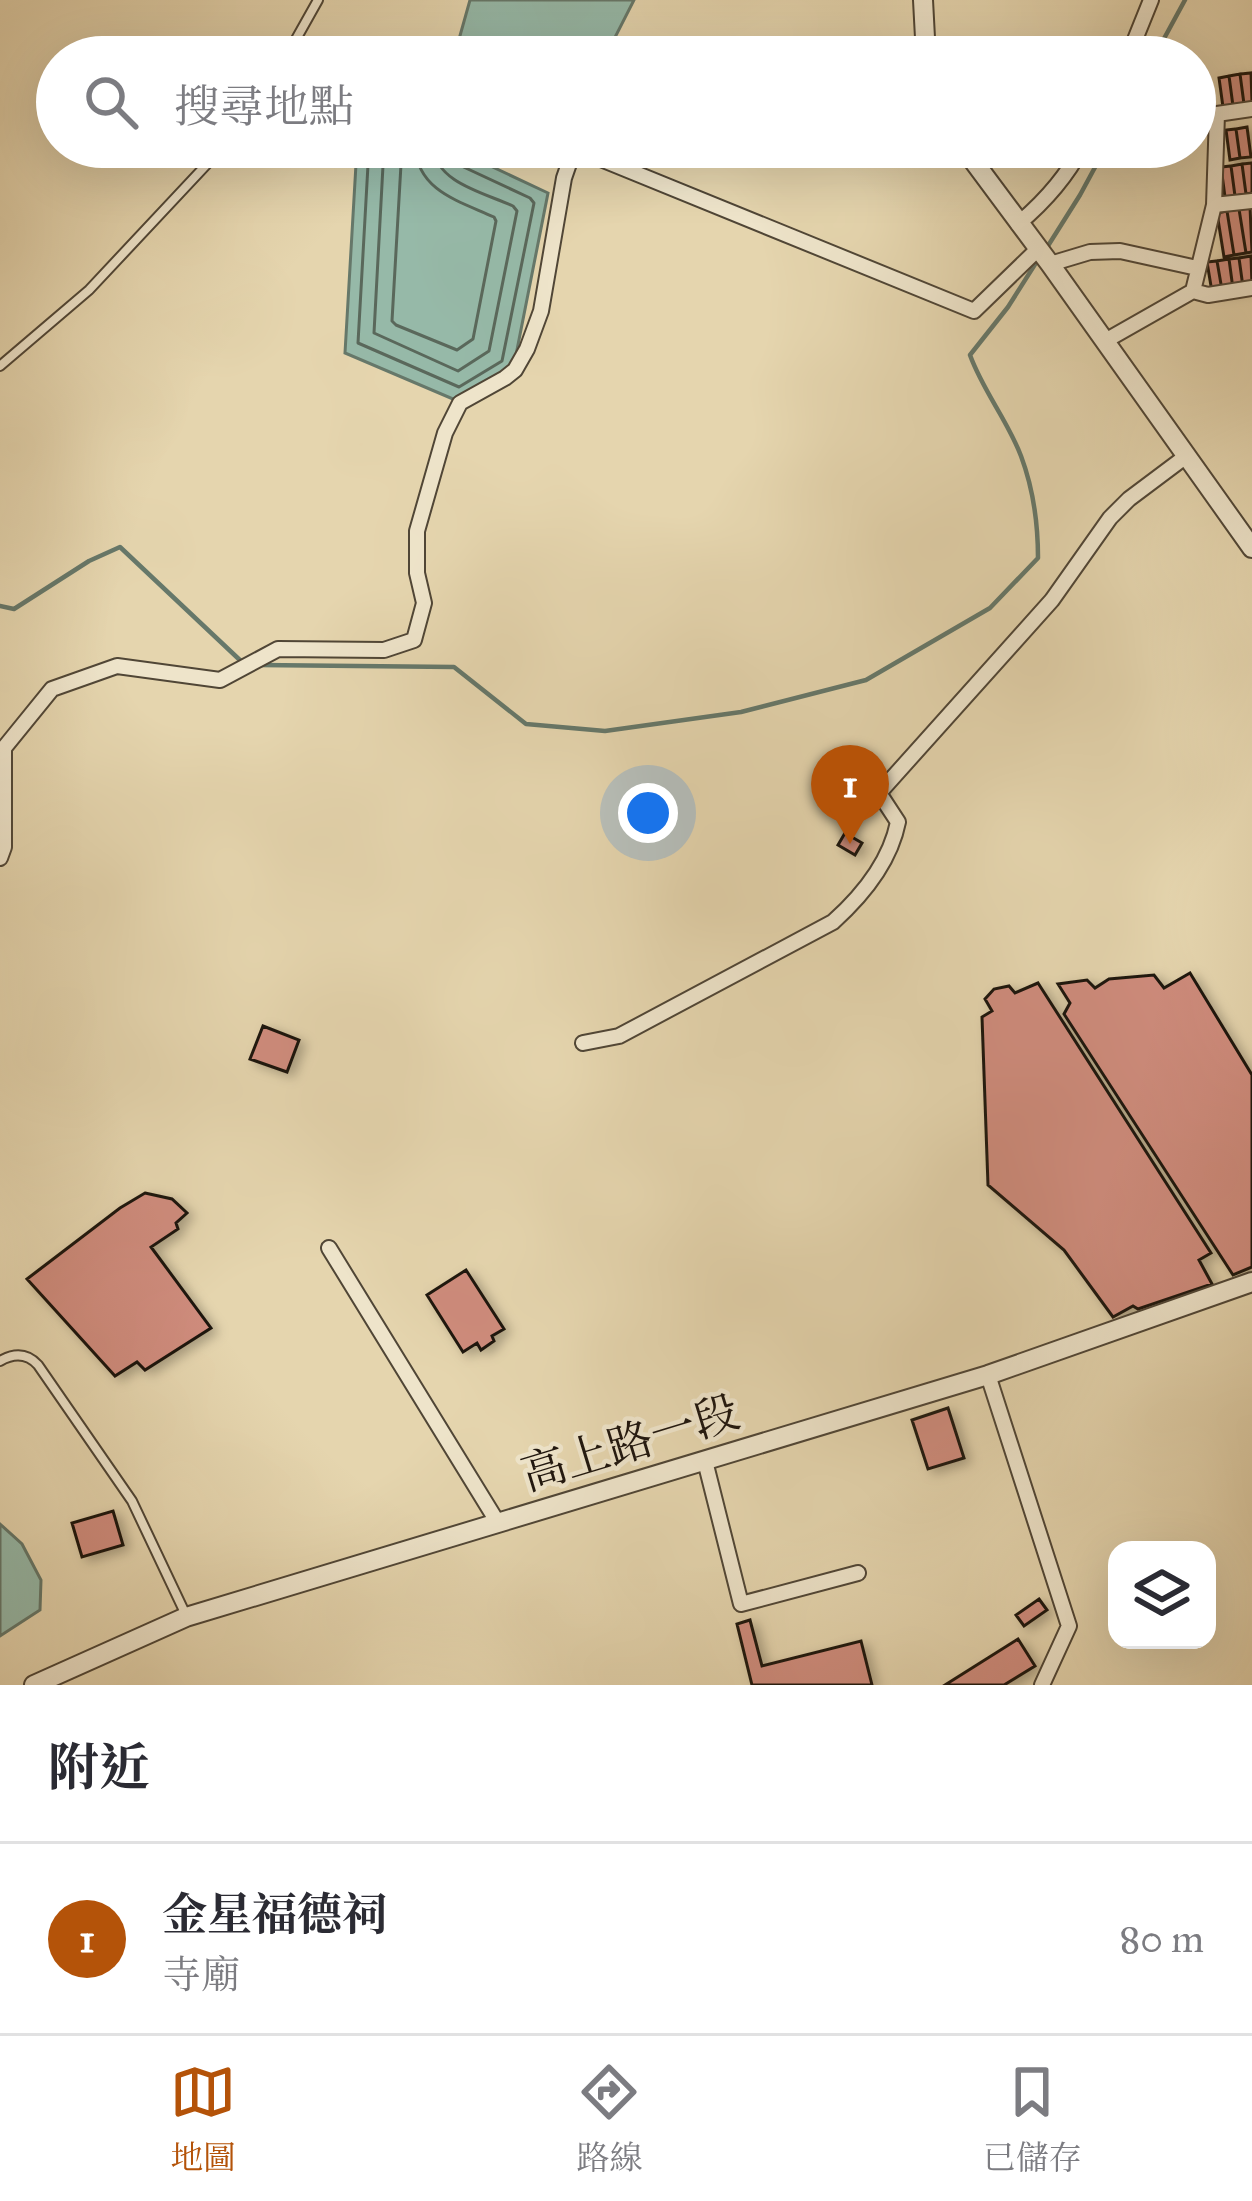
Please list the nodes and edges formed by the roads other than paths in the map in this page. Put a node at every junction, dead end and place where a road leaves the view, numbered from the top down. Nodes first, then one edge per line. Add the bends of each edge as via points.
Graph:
1 (318, 0) edge
2 (923, 0) edge
3 (1150, 0) edge
4 (298, 36) edge
5 (925, 36) edge
6 (1136, 36) edge
7 (1252, 109) edge
8 (1216, 144) edge
9 (204, 168) edge
10 (567, 168) edge
11 (623, 168) edge
12 (978, 168) edge
13 (1069, 168) edge
14 (1215, 168) edge
15 (1252, 201) edge
16 (1214, 206) junction
17 (1018, 224) junction
18 (1044, 257) junction
19 (1197, 268) junction
20 (1252, 288) edge
21 (1193, 291) junction
22 (1105, 341) junction
23 (0, 366) edge
24 (1185, 457) junction
25 (1252, 548) edge
26 (2, 745) edge
27 (0, 858) edge
28 (583, 1043) dead end
29 (329, 1248) dead end
30 (1252, 1282) edge
31 (0, 1361) edge
32 (988, 1375) junction
33 (705, 1460) junction
34 (498, 1523) junction
35 (858, 1573) dead end
36 (186, 1617) junction
37 (34, 1685) edge
38 (1042, 1685) edge

1 - 4 lane
2 - 5 street
3 - 6 street
7 - 8 street via 1217,113
9 - 23 lane via 89,290
10 - 26 street via 541,311 526,349 515,370 460,403 445,433 417,531 424,603 414,640 384,650 278,650 220,680 117,666 52,689
11 - 18 street via 974,311
12 - 17 street
13 - 17 street
14 - 16 street
15 - 16 street
16 - 19 street
17 - 18 street
18 - 19 street via 1120,251
18 - 22 street
19 - 21 street
20 - 21 street
21 - 22 street
22 - 24 street
24 - 25 street
24 - 28 street via 1109,518 1052,600 879,793 898,822 896,833 858,899 833,922 619,1036
26 - 27 street
29 - 34 street
30 - 32 street, 高上路一段
31 - 36 lane via 31,1358 47,1378 132,1501
32 - 33 street, 高上路一段
32 - 38 street via 1069,1626
33 - 34 street, 高上路一段
33 - 35 street via 741,1604
34 - 36 street, 高上路一段
36 - 37 street, 高上路一段

